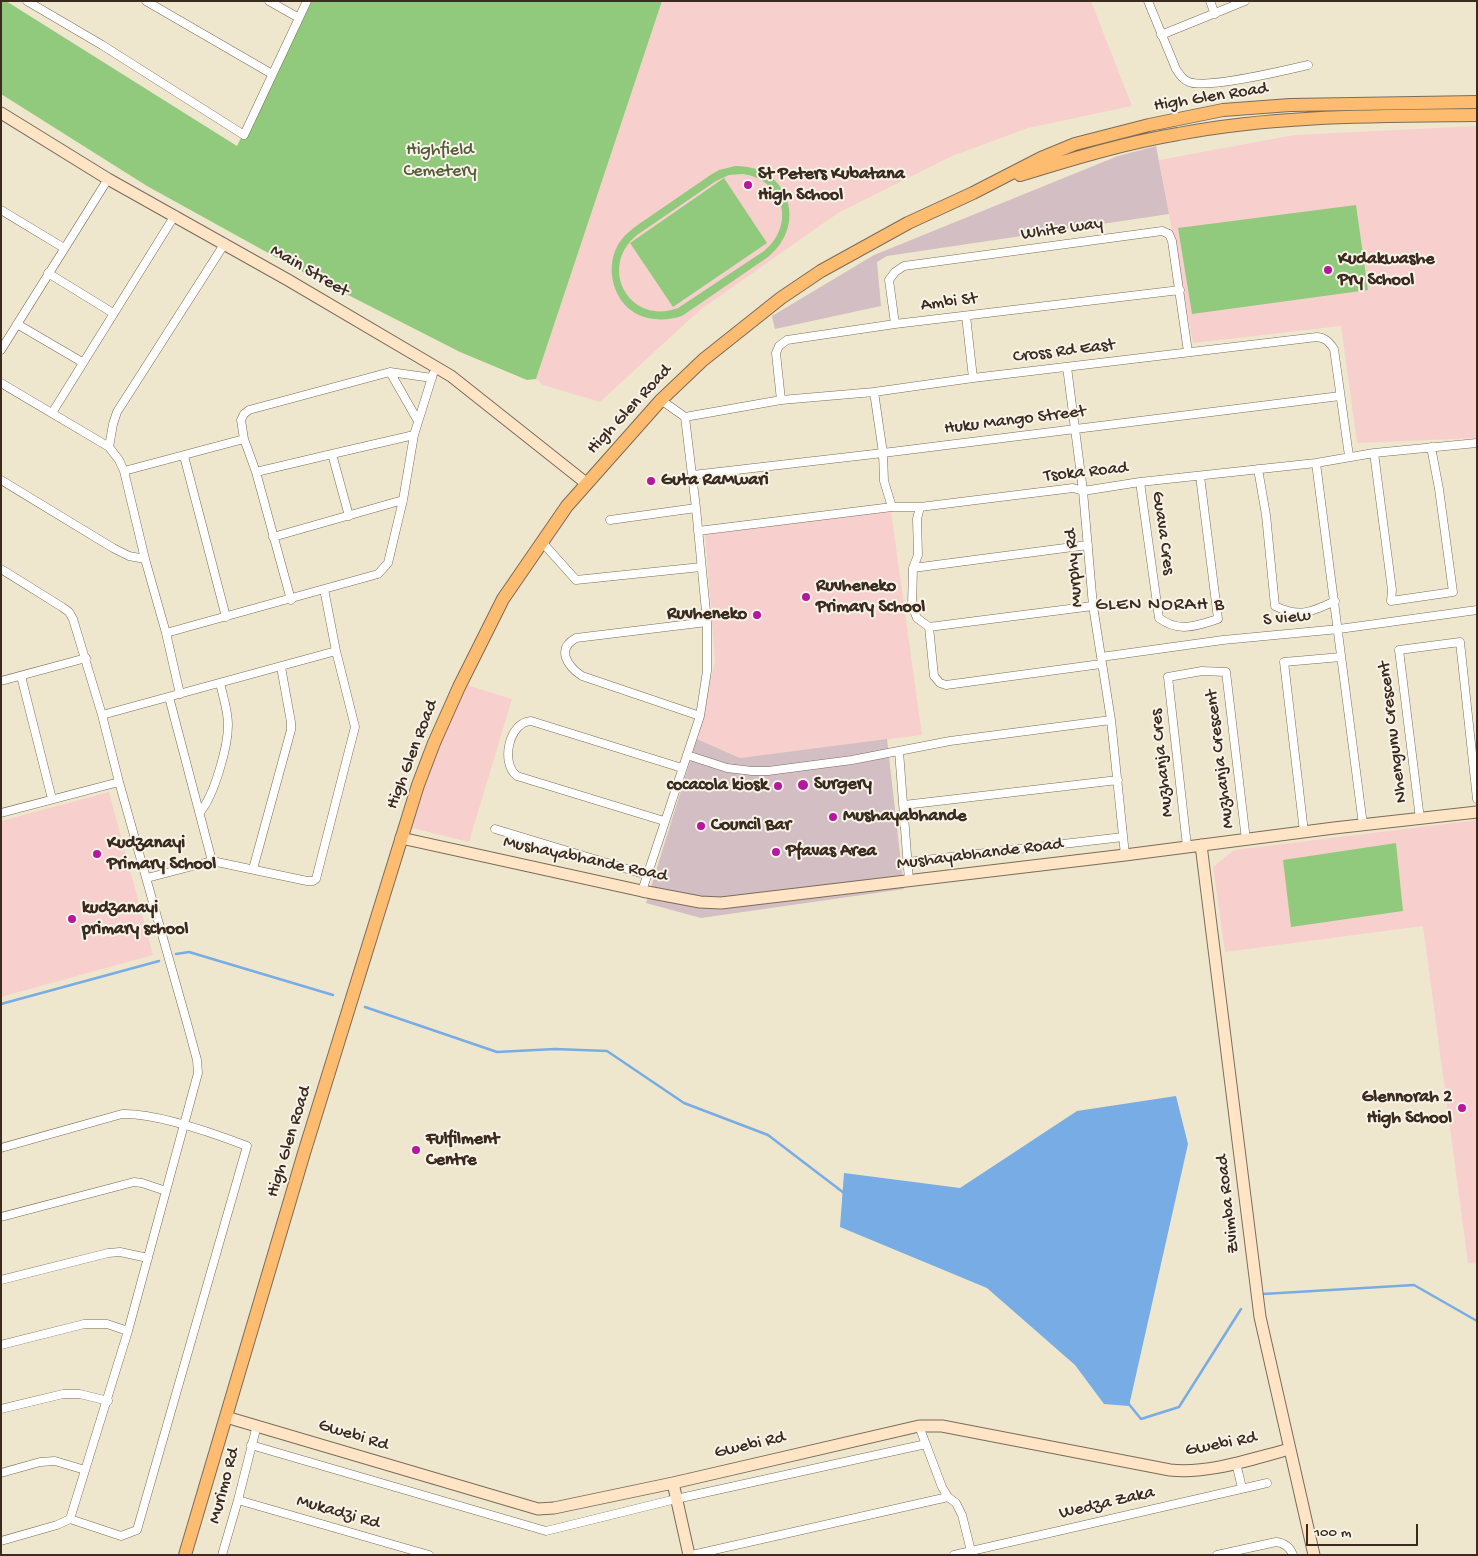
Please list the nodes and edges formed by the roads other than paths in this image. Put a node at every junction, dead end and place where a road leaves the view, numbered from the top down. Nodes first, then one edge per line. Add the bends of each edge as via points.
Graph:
1 (27, 1) edge
2 (146, 1) edge
3 (269, 1) edge
4 (307, 1) edge
5 (1148, 1) edge
6 (1210, 1) edge
7 (1245, 1) edge
8 (1215, 14) junction
9 (299, 18) junction
10 (1161, 34) junction
11 (1308, 65) dead end
12 (272, 74) junction
13 (1477, 102) edge
14 (1, 112) edge
15 (1477, 116) edge
16 (108, 179) junction
17 (991, 184) junction
18 (1, 210) edge
19 (175, 215) junction
20 (225, 243) junction
21 (64, 248) junction
22 (48, 273) junction
23 (1180, 290) junction
24 (113, 313) junction
25 (966, 316) junction
26 (17, 324) junction
27 (895, 324) junction
28 (1, 350) edge
29 (1188, 352) junction
30 (82, 362) junction
31 (1067, 367) junction
32 (390, 372) junction
33 (434, 373) junction
34 (973, 378) junction
35 (1, 383) edge
36 (874, 392) junction
37 (1340, 396) junction
38 (661, 400) junction
39 (780, 400) junction
40 (52, 413) junction
41 (685, 418) junction
42 (418, 421) junction
43 (1075, 429) junction
44 (414, 435) junction
45 (244, 439) junction
46 (1477, 442) edge
47 (109, 447) junction
48 (1431, 447) junction
49 (883, 453) junction
50 (1374, 453) junction
51 (332, 454) junction
52 (184, 456) junction
53 (1349, 456) junction
54 (1316, 463) junction
55 (1258, 469) junction
56 (124, 471) junction
57 (256, 472) junction
58 (693, 475) junction
59 (1200, 476) junction
60 (1, 480) edge
61 (1140, 482) junction
62 (586, 483) junction
63 (1083, 491) junction
64 (404, 500) junction
65 (892, 507) junction
66 (920, 507) junction
67 (696, 508) junction
68 (349, 516) junction
69 (610, 520) dead end
70 (698, 531) junction
71 (273, 537) junction
72 (542, 542) junction
73 (1088, 545) junction
74 (145, 558) junction
75 (701, 567) junction
76 (913, 568) junction
77 (1, 569) edge
78 (324, 589) junction
79 (291, 600) junction
80 (1335, 601) junction
81 (1093, 606) junction
82 (1477, 610) edge
83 (226, 617) junction
84 (707, 622) junction
85 (929, 627) junction
86 (1338, 629) junction
87 (166, 633) junction
88 (336, 651) junction
89 (1341, 657) junction
90 (86, 658) junction
91 (1101, 660) junction
92 (281, 667) junction
93 (21, 676) junction
94 (1168, 677) joint
95 (1, 681) edge
96 (220, 683) junction
97 (180, 694) junction
98 (169, 697) junction
99 (102, 715) junction
100 (700, 716) junction
101 (1111, 720) junction
102 (899, 751) junction
103 (687, 755) junction
104 (682, 768) junction
105 (1118, 780) junction
106 (119, 782) junction
107 (52, 799) junction
108 (1477, 799) edge
109 (904, 805) junction
110 (200, 812) junction
111 (1477, 812) edge
112 (1, 813) edge
113 (1420, 819) junction
114 (664, 821) junction
115 (1363, 825) junction
116 (495, 828) dead end
117 (1304, 832) junction
118 (401, 838) junction
119 (1123, 838) junction
120 (1246, 840) junction
121 (1201, 845) junction
122 (1187, 846) junction
123 (1125, 856) junction
124 (212, 862) junction
125 (908, 862) junction
126 (253, 869) junction
127 (647, 874) junction
128 (147, 878) junction
129 (909, 881) junction
130 (642, 891) junction
131 (183, 1125) junction
132 (1, 1148) edge
133 (166, 1191) junction
134 (1, 1217) edge
135 (148, 1258) junction
136 (1, 1280) edge
137 (128, 1331) junction
138 (1, 1345) edge
139 (108, 1401) junction
140 (1, 1410) edge
141 (226, 1417) junction
142 (257, 1425) junction
143 (919, 1426) junction
144 (926, 1444) junction
145 (251, 1445) junction
146 (1290, 1449) junction
147 (1236, 1463) junction
148 (85, 1470) junction
149 (1, 1473) edge
150 (673, 1482) junction
151 (1267, 1483) dead end
152 (1242, 1488) junction
153 (948, 1497) junction
154 (676, 1499) junction
155 (238, 1500) junction
156 (70, 1519) junction
157 (1, 1541) edge
158 (972, 1551) junction
159 (224, 1554) edge
160 (184, 1555) edge
161 (429, 1555) edge
162 (691, 1555) edge
163 (954, 1555) edge
164 (1217, 1555) edge
165 (1293, 1555) edge
166 (1314, 1555) edge

1 - 12 street via 244,135
2 - 12 street
3 - 9 street
4 - 9 street
5 - 10 street
6 - 8 street
7 - 8 street
8 - 10 street
9 - 12 street
10 - 11 street via 1176,69 1190,83 1275,74
13 - 17 main road, High Glen Road via 1290,105 1223,110 1075,144
14 - 16 street, Main Street
15 - 17 main road, High Glen Road via 1391,116 1227,126 1114,147
16 - 19 street, Main Street
16 - 21 street
17 - 38 main road, High Glen Road via 908,223 821,271 730,338
18 - 21 street
19 - 20 street, Main Street
19 - 24 street
20 - 33 street, Main Street
20 - 47 street via 117,412
21 - 22 street
22 - 24 street
22 - 26 street
23 - 25 street, Ambi St
23 - 27 street, White way via 1172,241 1169,234 1162,231 904,266 889,280
23 - 29 street, White way
24 - 30 street
25 - 27 street, Ambi St
25 - 34 street
26 - 28 street
26 - 30 street
27 - 39 street, Ambi St via 787,340 776,353
29 - 31 street, Cross Rd East
29 - 37 street, Cross Rd East via 1323,338 1334,349
30 - 40 street
31 - 34 street, Cross Rd East
31 - 43 street, Murphy Rd
32 - 33 street
32 - 42 street
32 - 45 street via 249,410 241,420
33 - 42 street
33 - 62 street, Main Street via 451,376
34 - 36 street, Cross Rd East
35 - 40 street
36 - 39 street, Cross Rd East
36 - 49 street
37 - 43 street, Huku Mango Street
37 - 53 street, Cross Rd East
38 - 41 street
38 - 62 main road, High Glen Road
39 - 41 street, Cross Rd East
40 - 47 street
41 - 58 street
42 - 44 street
43 - 49 street, Huku Mango Street
43 - 63 street, Murphy Rd
44 - 51 street
44 - 64 street
45 - 52 street
45 - 57 street
46 - 48 street, Tsoka Road
47 - 56 street
48 - 50 street, Tsoka Road
48 - 50 street via 1453,592 1391,601
49 - 58 street, Huku Mango Street
49 - 65 street via 884,481
50 - 53 street, Tsoka Road
51 - 57 street
51 - 68 street
52 - 56 street
52 - 83 street
53 - 54 street, Tsoka Road
54 - 55 street, Tsoka Road
54 - 80 street
55 - 59 street, Tsoka Road
55 - 80 street via 1275,606 1292,614 1316,611
56 - 74 street
57 - 71 street
58 - 67 street
59 - 61 street, Tsoka Road
59 - 61 street, Guava Cres via 1218,619 1192,627 1167,624 1159,618
60 - 74 street via 114,548 129,556
61 - 63 street, Tsoka Road
62 - 72 main road, High Glen Road
63 - 66 street, Tsoka Road via 1073,488
63 - 73 street, Murphy Rd
64 - 68 street
64 - 78 street via 388,563 382,570 378,574
65 - 66 street, Tsoka Road
65 - 70 street, Tsoka Road
66 - 76 street via 918,555
67 - 69 street
67 - 70 street
68 - 71 street
70 - 75 street
71 - 79 street
72 - 75 street via 576,580
72 - 118 main road, High Glen Road via 503,599 459,686 434,743
73 - 76 street
73 - 81 street, Murphy Rd
74 - 87 street
75 - 84 street
76 - 85 street via 912,606 917,618
77 - 90 street via 69,612
78 - 79 street
78 - 88 street
79 - 83 street
80 - 86 street
81 - 85 street
81 - 91 street, Murphy Rd
82 - 86 street, S view
83 - 87 street
84 - 100 street via 708,671
84 - 100 street via 576,638 566,647 565,654 574,671 582,676
85 - 91 street, S view via 934,676 946,685
86 - 89 street
86 - 91 street, S view via 1223,640
87 - 97 street
88 - 92 street
88 - 126 street via 356,727 318,874 310,882
89 - 115 street
89 - 117 street via 1284,662
90 - 93 street
90 - 99 street
91 - 101 street, Murphy Rd
92 - 96 street
92 - 126 street via 290,730
93 - 95 street
93 - 107 street
94 - 120 street, Muzhanja Crescent via 1202,671 1226,672
94 - 122 street, Muzhanja Cres
96 - 97 street
96 - 110 street via 228,726 226,741 211,795
97 - 98 street
98 - 99 street
98 - 110 street
99 - 106 street
100 - 103 street
101 - 102 street via 950,741
101 - 105 street, Murphy Rd
102 - 103 street via 768,771 726,768
102 - 109 street
103 - 104 street
104 - 114 street
104 - 114 street via 531,720 518,726 513,735 508,764 517,776
105 - 109 street
105 - 119 street, Murphy Rd
106 - 107 street
106 - 128 street
107 - 112 street
108 - 113 street, Nhengunu Crescent via 1460,642 1399,650
109 - 125 street
110 - 124 street
111 - 113 street, Mushayabhande Road
113 - 115 street, Mushayabhande Road
114 - 127 street
115 - 117 street, Mushayabhande Road
116 - 127 street
117 - 120 street, Mushayabhande Road
118 - 130 street, Mushayabhande Road
118 - 141 main road, High Glen Road
119 - 123 street, Murphy Rd
119 - 125 street
120 - 121 street, Mushayabhande Road
121 - 122 street, Mushayabhande Road
121 - 146 street, Zvimba Road via 1260,1317
122 - 123 street, Mushayabhande Road
123 - 129 street, Mushayabhande Road
124 - 126 street
124 - 128 street
125 - 129 street
127 - 130 street
128 - 131 street via 197,1060 195,1087
129 - 130 street, Mushayabhande Road via 720,903
131 - 132 street via 122,1114
131 - 133 street
131 - 156 street via 247,1146 137,1530 121,1536
133 - 134 street via 134,1182
133 - 135 street
135 - 136 street via 108,1253
135 - 137 street
137 - 138 street via 107,1324 84,1324
137 - 139 street
139 - 140 street via 80,1394 63,1394
139 - 148 street
141 - 142 street, Gwebi Rd
141 - 160 main road, High Glen Road
142 - 145 street, Murimo Rd
142 - 150 street, Gwebi Rd via 538,1509
143 - 144 street
143 - 147 street, Gwebi Rd via 942,1426 1170,1470 1197,1471
143 - 150 street, Gwebi Rd
144 - 153 street
144 - 154 street
145 - 154 street via 546,1531
145 - 155 street, Murimo Rd
146 - 147 street, Gwebi Rd
146 - 166 street, Zvimba Road
147 - 152 street
148 - 149 street via 55,1460
148 - 156 street
150 - 154 street
151 - 152 street, Wedza Zaka
152 - 158 street, Wedza Zaka
153 - 158 street via 962,1515
153 - 162 street
154 - 162 street
155 - 159 street, Murimo Rd
155 - 161 street, Mukadzi Rd
156 - 157 street
158 - 163 street, Wedza Zaka
164 - 165 street via 1276,1542 1288,1546

